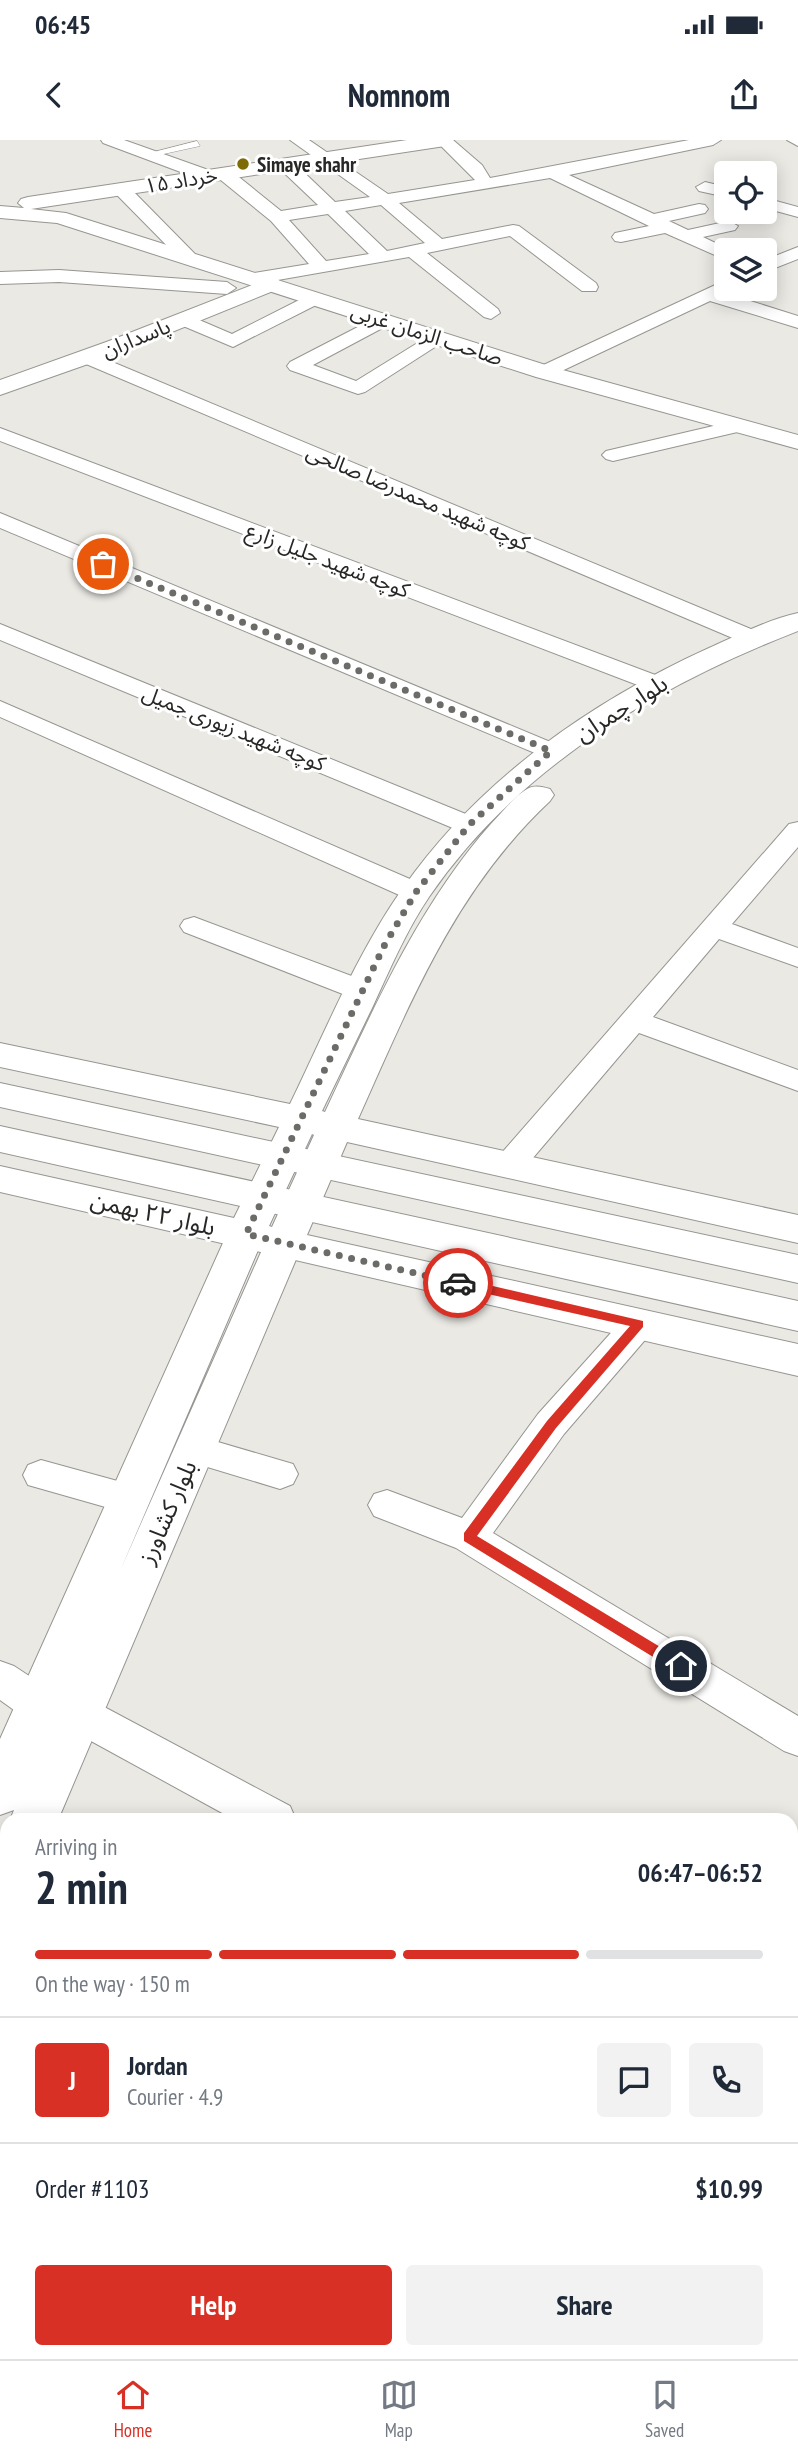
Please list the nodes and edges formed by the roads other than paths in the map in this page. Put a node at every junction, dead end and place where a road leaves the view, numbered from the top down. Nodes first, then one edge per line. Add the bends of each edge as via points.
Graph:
1 (298, 140) edge
2 (615, 140) edge
3 (713, 140) edge
4 (117, 141) edge
5 (435, 141) edge
6 (197, 144) dead end
7 (673, 149) junction
8 (150, 155) junction
9 (634, 156) junction
10 (327, 158) junction
11 (601, 162) junction
12 (701, 162) dead end
13 (285, 164) junction
14 (552, 173) junction
15 (216, 175) junction
16 (480, 176) junction
17 (705, 187) dead end
18 (121, 189) junction
19 (714, 189) edge
20 (440, 190) junction
21 (384, 198) junction
22 (777, 206) edge
23 (59, 208) junction
24 (333, 209) junction
25 (699, 209) dead end
26 (0, 210) edge
27 (798, 212) edge
28 (277, 217) junction
29 (660, 224) junction
30 (729, 226) dead end
31 (492, 233) junction
32 (686, 236) junction
33 (621, 237) dead end
34 (438, 245) junction
35 (714, 249) edge
36 (411, 250) junction
37 (794, 256) edge
38 (188, 257) junction
39 (383, 257) junction
40 (777, 262) edge
41 (322, 267) junction
42 (0, 278) edge
43 (262, 281) junction
44 (589, 287) dead end
45 (227, 288) junction
46 (714, 291) edge
47 (708, 294) junction
48 (316, 298) junction
49 (491, 313) dead end
50 (183, 319) junction
51 (383, 320) junction
52 (798, 322) edge
53 (439, 338) junction
54 (86, 357) junction
55 (544, 372) junction
56 (0, 377) edge
57 (0, 388) edge
58 (739, 425) junction
59 (0, 434) edge
60 (798, 442) edge
61 (613, 455) dead end
62 (0, 520) edge
63 (798, 621) edge
64 (0, 631) edge
65 (750, 638) junction
66 (798, 641) edge
67 (657, 684) junction
68 (5, 716) edge
69 (551, 751) junction
70 (469, 825) junction
71 (798, 830) edge
72 (416, 892) junction
73 (194, 926) dead end
74 (716, 928) junction
75 (798, 958) edge
76 (363, 990) junction
77 (632, 1020) junction
78 (0, 1055) edge
79 (798, 1081) edge
80 (0, 1095) edge
81 (300, 1119) junction
82 (336, 1127) junction
83 (0, 1139) edge
84 (282, 1156) junction
85 (319, 1164) junction
86 (510, 1164) junction
87 (0, 1179) edge
88 (264, 1196) junction
89 (301, 1205) junction
90 (798, 1229) edge
91 (265, 1239) junction
92 (798, 1269) edge
93 (798, 1316) edge
94 (639, 1324) junction
95 (798, 1360) edge
96 (194, 1449) junction
97 (280, 1474) dead end
98 (41, 1475) dead end
99 (130, 1499) junction
100 (387, 1504) dead end
101 (469, 1537) junction
102 (0, 1678) edge
103 (59, 1710) junction
104 (798, 1738) edge
105 (0, 1793) edge
106 (36, 1813) edge
107 (261, 1813) edge

1 - 10 street
2 - 9 street
3 - 7 street
4 - 8 street
5 - 10 main road, ۱۵ خرداد
5 - 16 street
6 - 8 lane
7 - 9 street
7 - 12 street
8 - 15 street
9 - 11 street
10 - 13 main road, ۱۵ خرداد
10 - 21 street
11 - 14 street
11 - 16 street
13 - 15 main road, ۱۵ خرداد
13 - 24 street
14 - 16 street
14 - 29 street
15 - 18 main road, ۱۵ خرداد
15 - 28 street
16 - 20 street
17 - 19 street
18 - 23 main road, ۱۵ خرداد
18 - 38 street
20 - 21 street
20 - 31 street
21 - 24 street
21 - 34 street
22 - 27 street
23 - 26 main road
23 - 38 main road, صاحب الزمان غربی
24 - 28 street
24 - 39 street
25 - 29 street
28 - 41 street
29 - 32 street
29 - 33 street
30 - 32 street
31 - 34 street
31 - 44 street via 513,230
32 - 35 street
34 - 36 street
36 - 39 street
36 - 49 street
37 - 40 street
38 - 43 main road, صاحب الزمان غربی
39 - 41 street
41 - 43 street
42 - 45 street via 59,275
43 - 45 main road, پاسداران
43 - 48 main road, صاحب الزمان غربی
43 - 50 main road, پاسداران
45 - 56 main road, پاسداران
46 - 47 street
47 - 52 street
47 - 55 street
48 - 50 street via 233,341
48 - 51 main road, صاحب الزمان غربی
50 - 54 main road, پاسداران
51 - 53 main road, صاحب الزمان غربی
51 - 53 street via 297,366 358,388
53 - 55 main road, صاحب الزمان غربی
54 - 57 main road, پاسداران
54 - 65 street, کوچه شهید محمدرضا صالحی
55 - 58 main road, صاحب الزمان غربی
58 - 60 main road, صاحب الزمان غربی
58 - 61 street
59 - 67 street, کوچه شهید جلیل زارع
62 - 69 street
63 - 65 main road, بلوار چمران
64 - 70 street, کوچه شهید زیوری جمیل
65 - 67 main road, بلوار چمران
66 - 82 main road, بلوار چمران via 684,694 599,746 514,816 464,880 417,954
67 - 69 main road, بلوار چمران
68 - 72 street
69 - 70 main road, بلوار چمران
70 - 72 main road, بلوار چمران
71 - 74 street
72 - 76 main road, بلوار چمران
73 - 76 street
74 - 75 street
74 - 77 street
76 - 81 main road, بلوار چمران
77 - 79 street
77 - 86 street
78 - 81 main road
80 - 84 main road
81 - 82 main road
81 - 84 main road, بلوار چمران
82 - 85 main road, بلوار چمران
82 - 86 main road
83 - 88 main road, بلوار ۲۲ بهمن
84 - 85 main road
84 - 88 main road, بلوار چمران
85 - 89 main road, بلوار چمران
85 - 92 main road
86 - 90 main road
87 - 91 main road, بلوار ۲۲ بهمن
88 - 89 main road, بلوار ۲۲ بهمن
88 - 91 main road, بلوار کشاورز
89 - 91 main road, بلوار کشاورز
89 - 93 main road, بلوار ۲۲ بهمن
91 - 94 main road, بلوار ۲۲ بهمن
91 - 96 main road, بلوار کشاورز
91 - 99 main road, بلوار کشاورز
94 - 95 main road, بلوار ۲۲ بهمن
94 - 101 street via 551,1424
96 - 97 street
96 - 103 main road, بلوار کشاورز
98 - 99 street
99 - 103 main road, بلوار کشاورز
100 - 101 street
101 - 104 street
102 - 103 street
103 - 105 main road, بلوار کشاورز
103 - 106 main road, بلوار کشاورز
103 - 107 street

